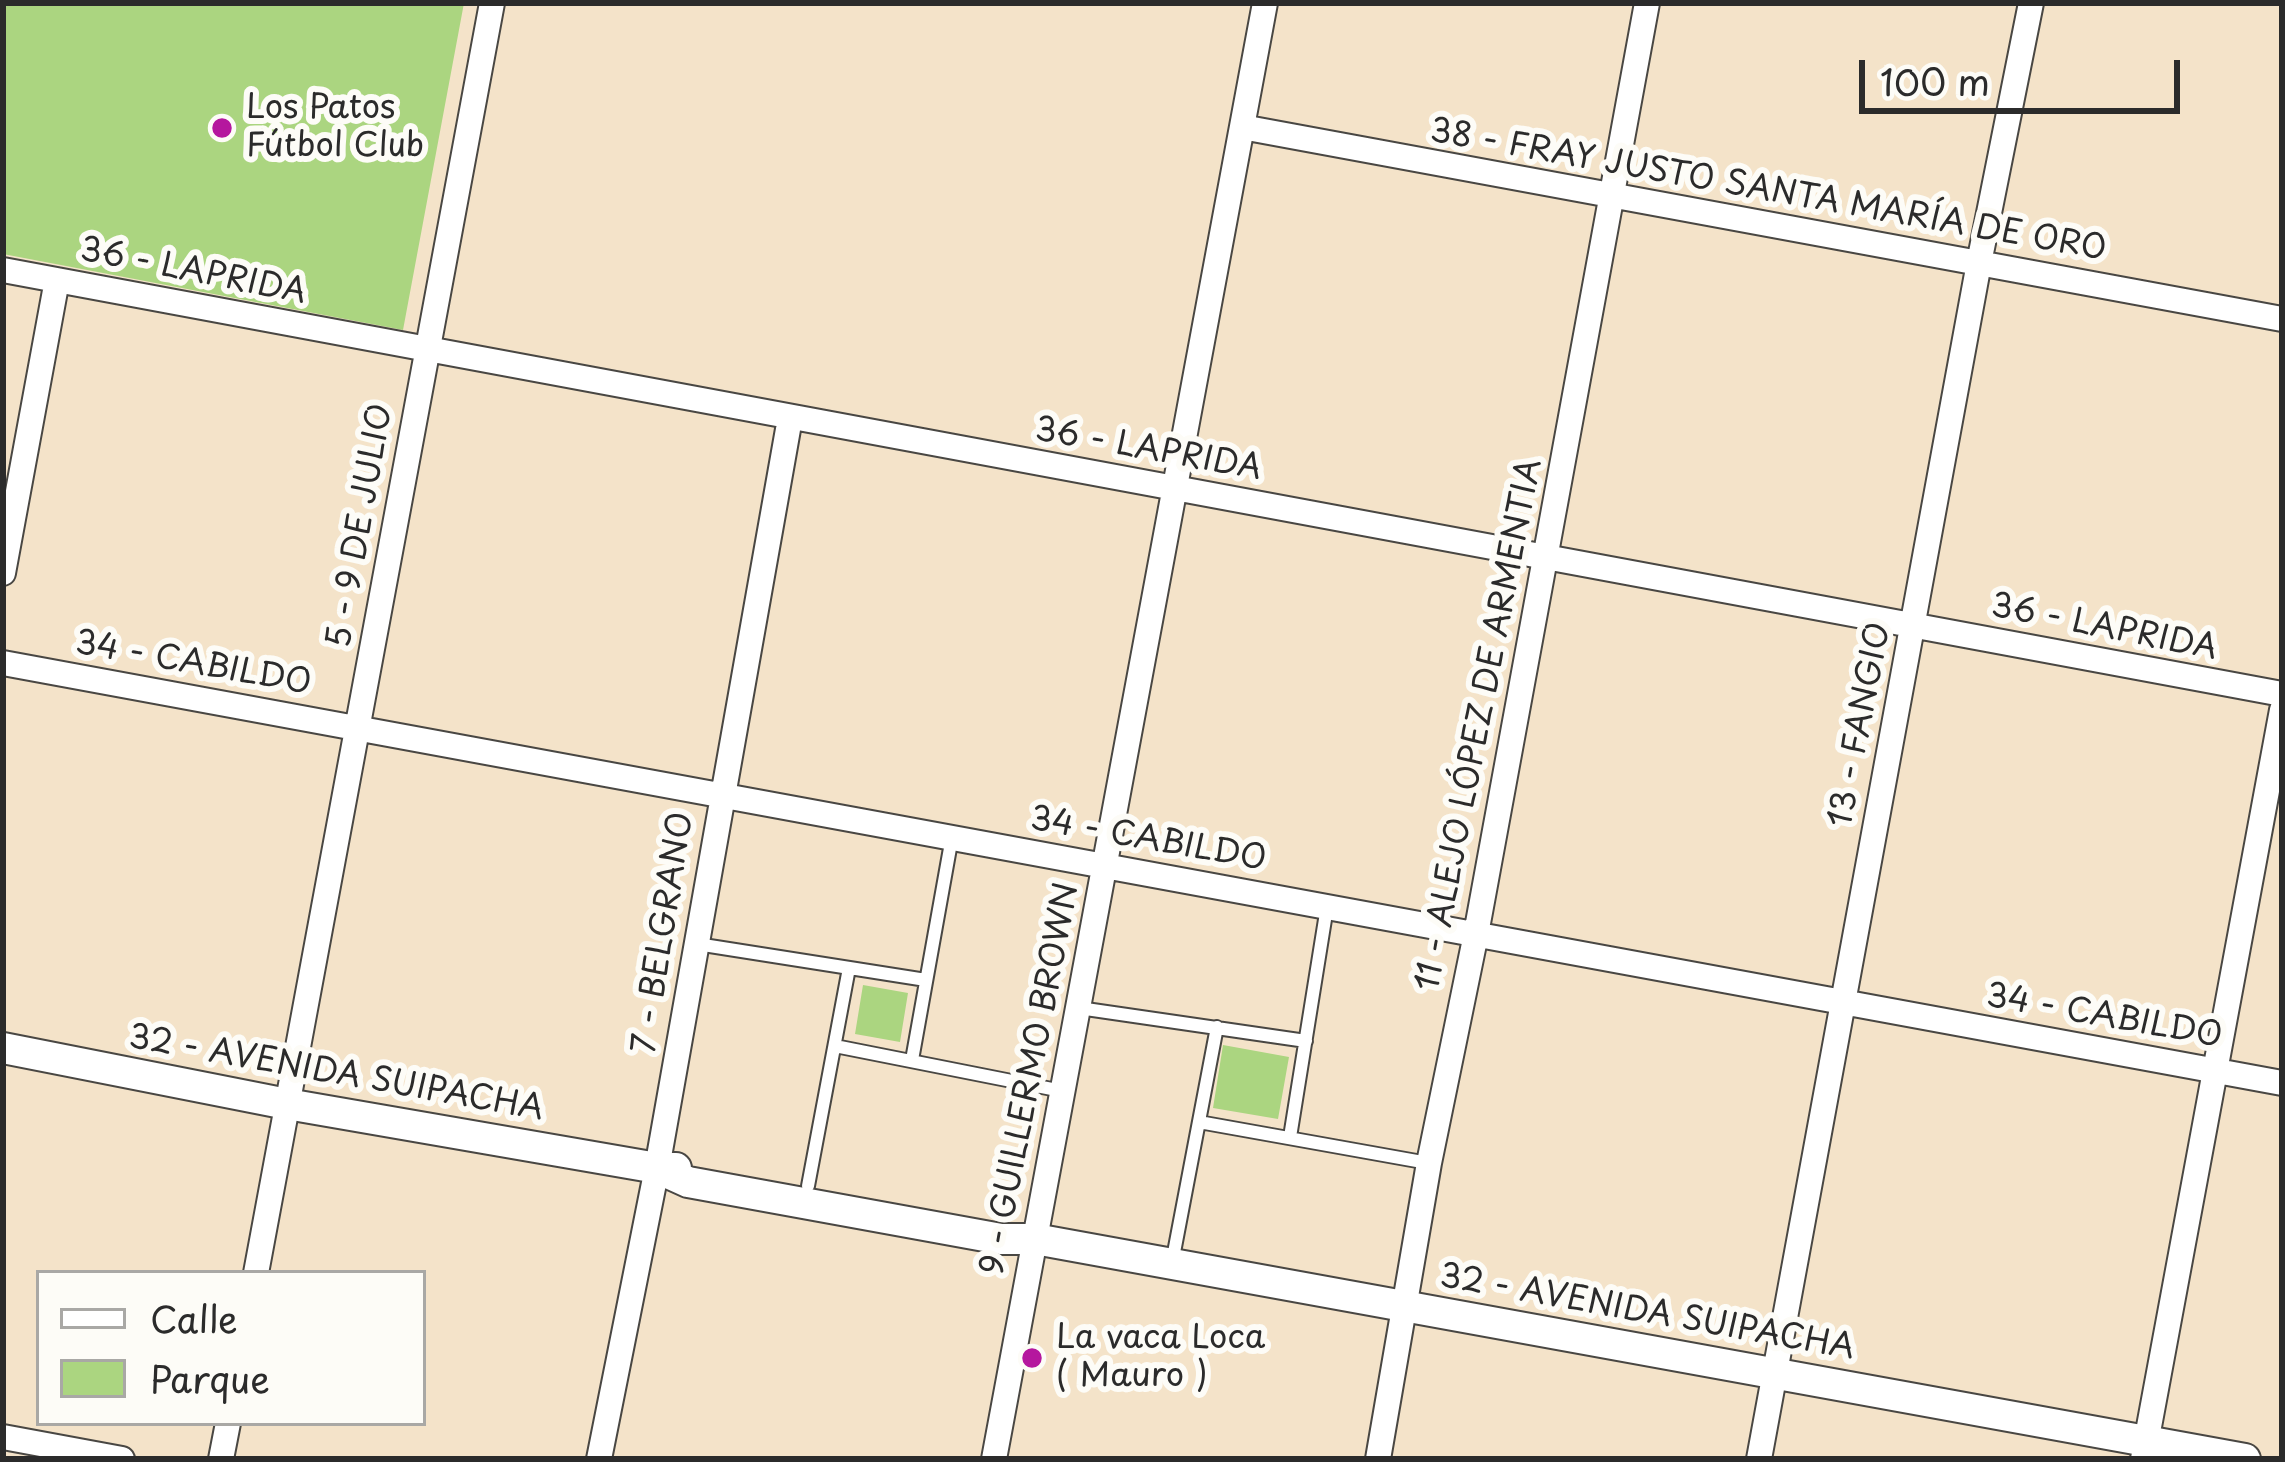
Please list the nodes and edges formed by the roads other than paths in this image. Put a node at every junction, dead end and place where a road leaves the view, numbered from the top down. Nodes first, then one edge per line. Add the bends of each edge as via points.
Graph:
1 (492, 3) edge
2 (1265, 3) edge
3 (1647, 3) edge
4 (2031, 3) edge
5 (1242, 127) junction
6 (1612, 195) junction
7 (1978, 263) junction
8 (3, 270) edge
9 (57, 280) junction
10 (2282, 319) edge
11 (427, 349) junction
12 (790, 418) junction
13 (1174, 488) junction
14 (1545, 557) junction
15 (3, 572) edge
16 (1913, 626) junction
17 (3, 663) edge
18 (2282, 694) edge
19 (2282, 710) edge
20 (357, 728) junction
21 (720, 795) junction
22 (952, 837) junction
23 (1104, 866) junction
24 (1328, 907) junction
25 (1475, 934) junction
26 (696, 944) junction
27 (848, 968) junction
28 (926, 980) junction
29 (1843, 1002) junction
30 (1078, 1007) junction
31 (1217, 1028) junction
32 (1306, 1041) junction
33 (835, 1046) junction
34 (3, 1048) edge
35 (912, 1060) junction
36 (2215, 1071) junction
37 (2282, 1083) edge
38 (1062, 1091) junction
39 (287, 1104) junction
40 (1199, 1122) junction
41 (1290, 1137) junction
42 (1429, 1163) junction
43 (657, 1168) junction
44 (808, 1186) junction
45 (1035, 1239) junction
46 (1172, 1264) junction
47 (257, 1270) edge
48 (1407, 1306) junction
49 (1774, 1372) junction
50 (227, 1426) edge
51 (3, 1437) edge
52 (2145, 1449) edge
53 (122, 1459) edge
54 (221, 1459) edge
55 (599, 1459) edge
56 (994, 1459) edge
57 (1378, 1459) edge
58 (1759, 1459) edge
59 (2246, 1459) edge

1 - 11 street, 5 - 9 DE JULIO
2 - 5 street, 9 - GUILLERMO BROWN
3 - 6 street, 11 - ALEJO LÓPEZ DE ARMENTIA
4 - 7 street, 13 - FANGIO
5 - 6 street, 38 - FRAY JUSTO SANTA MARÍA DE ORO
5 - 13 street, 9 - GUILLERMO BROWN
6 - 7 street, 38 - FRAY JUSTO SANTA MARÍA DE ORO
6 - 14 street, 11 - ALEJO LÓPEZ DE ARMENTIA
7 - 10 street, 38 - FRAY JUSTO SANTA MARÍA DE ORO
7 - 16 street, 13 - FANGIO
8 - 9 street, 36 - LAPRIDA
9 - 11 street, 36 - LAPRIDA
9 - 15 street
11 - 12 street, 36 - LAPRIDA
11 - 20 street, 5 - 9 DE JULIO
12 - 13 street, 36 - LAPRIDA
12 - 21 street, 7 - BELGRANO
13 - 14 street, 36 - LAPRIDA
13 - 23 street, 9 - GUILLERMO BROWN
14 - 16 street, 36 - LAPRIDA
14 - 25 street, 11 - ALEJO LÓPEZ DE ARMENTIA
16 - 18 street, 36 - LAPRIDA
16 - 29 street, 13 - FANGIO
17 - 20 street, 34 - CABILDO
19 - 36 street
20 - 21 street, 34 - CABILDO
20 - 39 street, 5 - 9 DE JULIO
21 - 22 street, 34 - CABILDO
21 - 26 street, 7 - BELGRANO
22 - 23 street, 34 - CABILDO
22 - 28 lane
23 - 24 street, 34 - CABILDO
23 - 30 street, 9 - GUILLERMO BROWN
24 - 25 street, 34 - CABILDO
24 - 32 lane
25 - 29 street, 34 - CABILDO
25 - 42 street, 11 - ALEJO LÓPEZ DE ARMENTIA
26 - 27 lane
26 - 43 street, 7 - BELGRANO
27 - 28 lane
27 - 33 lane
28 - 35 lane
29 - 36 street, 34 - CABILDO
29 - 49 street, 13 - FANGIO
30 - 31 lane
30 - 38 street, 9 - GUILLERMO BROWN
31 - 32 lane
31 - 40 lane
32 - 41 lane
33 - 35 lane
33 - 44 lane
34 - 39 street, 32 - AVENIDA SUIPACHA
35 - 38 lane
36 - 37 street, 34 - CABILDO
36 - 52 street
38 - 45 street, 9 - GUILLERMO BROWN
39 - 43 street, 32 - AVENIDA SUIPACHA
39 - 47 street, 5 - 9 DE JULIO
40 - 41 lane
40 - 46 lane
41 - 42 lane
42 - 48 street, 11 - ALEJO LÓPEZ DE ARMENTIA
43 - 44 street, 32 - AVENIDA SUIPACHA
43 - 45 street, 32 - AVENIDA SUIPACHA via 688,1182
43 - 55 street, 7 - BELGRANO
44 - 45 street, 32 - AVENIDA SUIPACHA via 1002,1223
45 - 46 street, 32 - AVENIDA SUIPACHA
45 - 56 street, 9 - GUILLERMO BROWN
46 - 48 street, 32 - AVENIDA SUIPACHA
48 - 49 street, 32 - AVENIDA SUIPACHA
48 - 57 street, 11 - ALEJO LÓPEZ DE ARMENTIA
49 - 52 street, 32 - AVENIDA SUIPACHA
49 - 58 street, 13 - FANGIO
50 - 54 street
51 - 53 street
52 - 59 street, 32 - AVENIDA SUIPACHA

